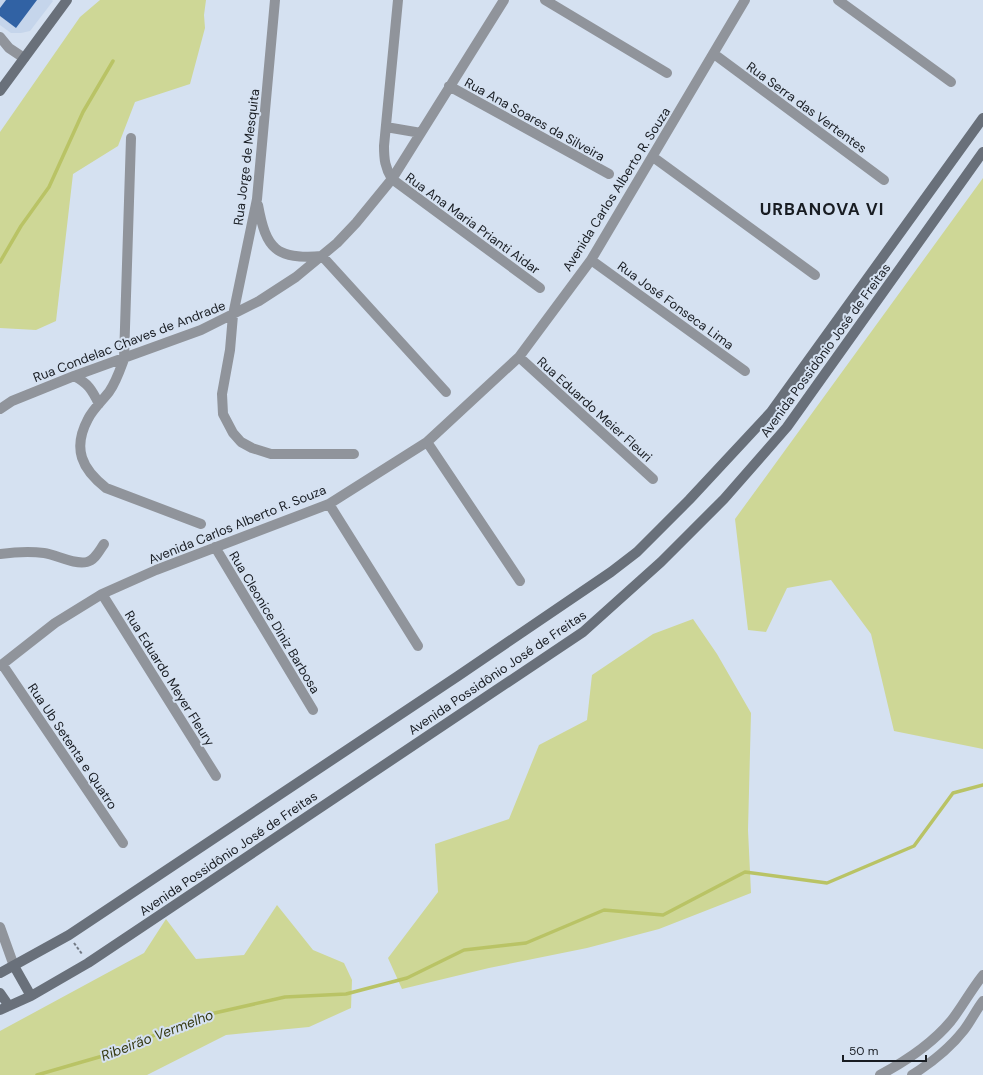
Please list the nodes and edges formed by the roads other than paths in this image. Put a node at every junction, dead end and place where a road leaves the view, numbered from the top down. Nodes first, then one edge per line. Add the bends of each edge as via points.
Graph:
1 (67, 0) edge
2 (275, 0) edge
3 (398, 0) edge
4 (504, 0) edge
5 (545, 0) edge
6 (745, 0) edge
7 (838, 0) edge
8 (0, 37) edge
9 (4, 47) edge
10 (714, 54) junction
11 (24, 58) junction
12 (667, 73) dead end
13 (951, 82) dead end
14 (449, 86) junction
15 (0, 91) edge
16 (983, 118) edge
17 (386, 127) junction
18 (421, 133) junction
19 (131, 138) dead end
20 (983, 152) edge
21 (653, 157) junction
22 (609, 174) dead end
23 (392, 179) junction
24 (884, 180) dead end
25 (257, 199) junction
26 (322, 256) junction
27 (591, 260) junction
28 (815, 275) dead end
29 (540, 288) dead end
30 (233, 315) junction
31 (519, 357) junction
32 (124, 359) junction
33 (745, 371) dead end
34 (74, 376) junction
35 (446, 392) dead end
36 (99, 404) junction
37 (0, 409) edge
38 (427, 442) junction
39 (354, 454) dead end
40 (653, 479) dead end
41 (329, 504) junction
42 (201, 524) dead end
43 (104, 544) dead end
44 (215, 547) junction
45 (0, 554) edge
46 (520, 582) dead end
47 (102, 594) junction
48 (418, 646) dead end
49 (1, 665) edge
50 (313, 710) dead end
51 (216, 776) dead end
52 (124, 843) dead end
53 (0, 927) edge
54 (14, 966) junction
55 (0, 973) edge
56 (983, 975) edge
57 (0, 993) edge
58 (31, 996) junction
59 (983, 1001) edge
60 (4, 1008) edge
61 (880, 1075) edge
62 (912, 1075) edge

1 - 11 street
2 - 25 street, Rua Jorge de Mesquita
3 - 17 street
4 - 14 street, Rua Condelac Chaves de Andrade
5 - 12 street
6 - 10 street, Avenida Carlos Alberto R. Souza
7 - 13 street
8 - 9 street
9 - 11 street
10 - 21 street, Avenida Carlos Alberto R. Souza
10 - 24 street, Rua Serra das Vertentes
11 - 15 street
14 - 18 street, Rua Condelac Chaves de Andrade
14 - 22 street, Rua Ana Soares da Silveira
16 - 54 street, Avenida Possidônio José de Freitas via 771,412 637,552 465,672 69,935
17 - 18 street
17 - 23 street via 385,166
18 - 23 street, Rua Condelac Chaves de Andrade
19 - 32 street
20 - 58 street, Avenida Possidônio José de Freitas via 787,427 724,499 650,572 583,632 88,963
21 - 27 street, Avenida Carlos Alberto R. Souza
21 - 28 street
23 - 26 street, Rua Condelac Chaves de Andrade via 356,223
23 - 29 street, Rua Ana Maria Prianti Aidar
25 - 26 street via 262,224 270,244 288,255
25 - 30 street, Rua Jorge de Mesquita
26 - 30 street, Rua Condelac Chaves de Andrade via 278,290
26 - 35 street
27 - 31 street, Avenida Carlos Alberto R. Souza
27 - 33 street, Rua José Fonseca Lima
30 - 32 street, Rua Condelac Chaves de Andrade
30 - 39 street, Rua Jorge de Mesquita via 222,394 223,414 233,433 241,442 271,454
31 - 38 street, Avenida Carlos Alberto R. Souza
31 - 40 street, Rua Eduardo Meier Fleuri
32 - 34 street, Rua Condelac Chaves de Andrade
32 - 36 street via 115,381
34 - 36 street via 92,388
34 - 37 street, Rua Condelac Chaves de Andrade via 12,401
36 - 42 street via 88,418 80,438 84,466 94,478 106,488
38 - 41 street, Avenida Carlos Alberto R. Souza
38 - 46 street
41 - 44 street, Avenida Carlos Alberto R. Souza
41 - 48 street
43 - 45 street via 96,556 89,561 81,562 43,553
44 - 47 street, Avenida Carlos Alberto R. Souza
44 - 50 street, Rua Cleonice Diniz Barbosa
47 - 49 street, Avenida Carlos Alberto R. Souza via 55,623
47 - 51 street, Rua Eduardo Meyer Fleury
49 - 52 street, Rua Ub Setenta e Quatro
53 - 54 street
54 - 55 street, Avenida Possidônio José de Freitas
54 - 58 street
56 - 61 street via 939,1033 912,1056
57 - 60 street
58 - 60 street, Avenida Possidônio José de Freitas
59 - 62 street via 964,1030 936,1058

